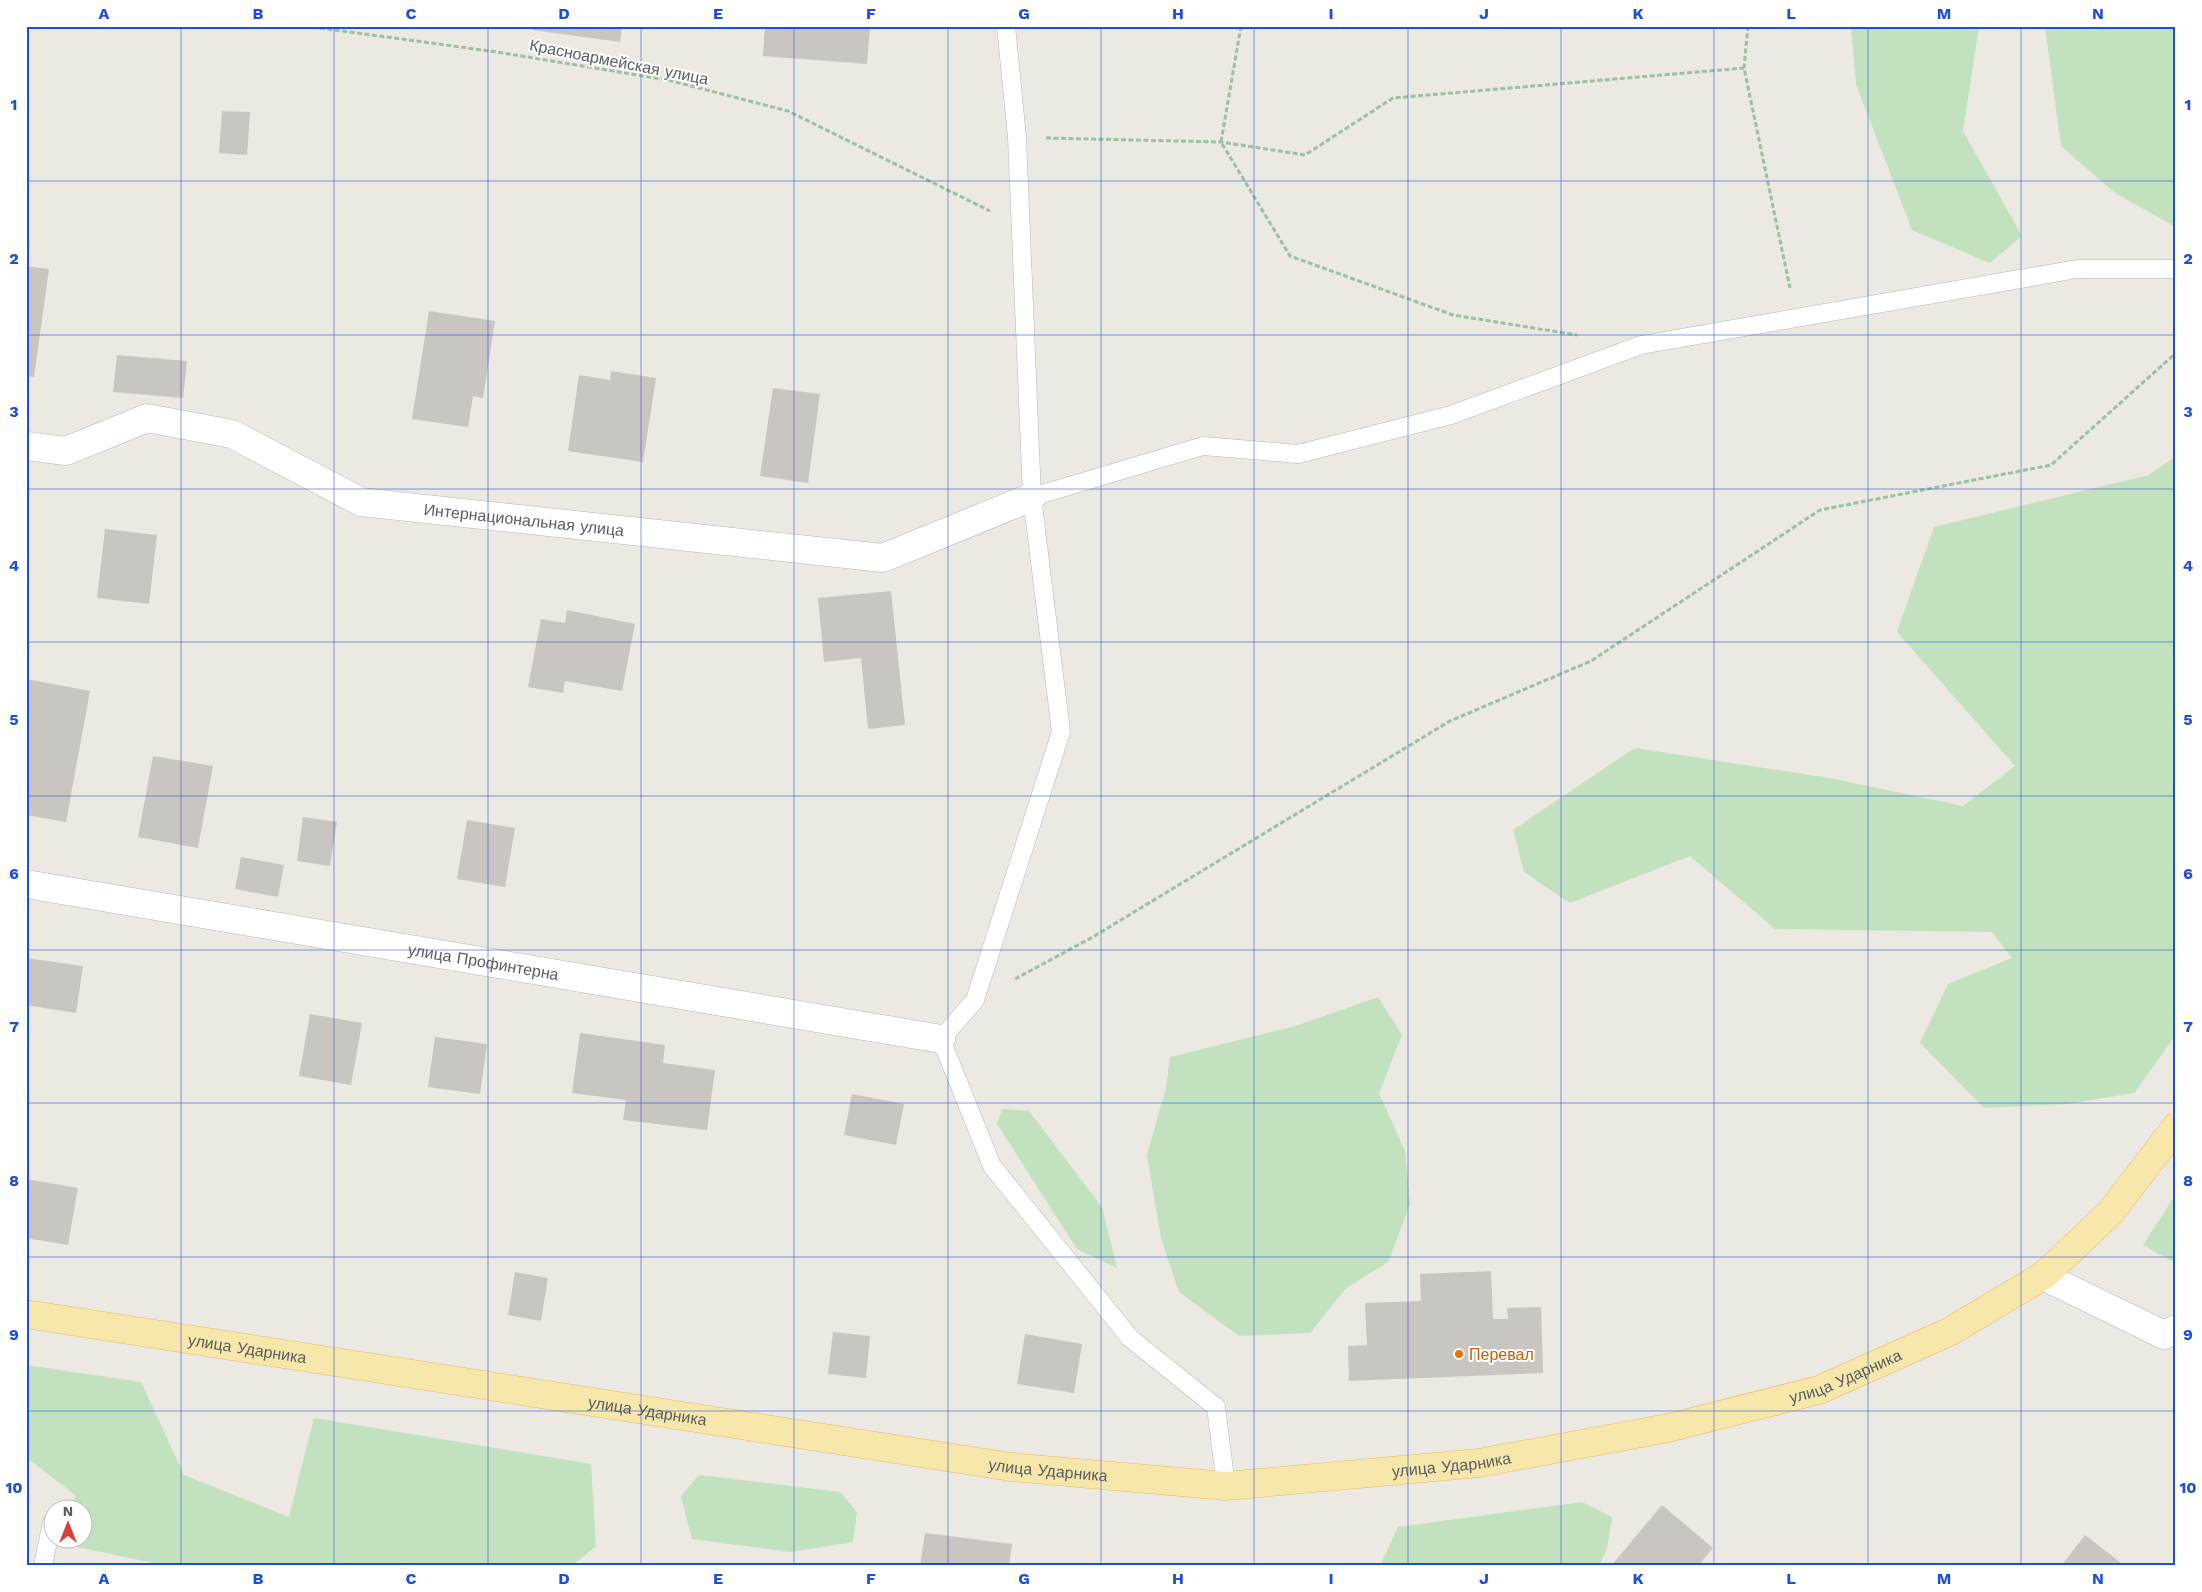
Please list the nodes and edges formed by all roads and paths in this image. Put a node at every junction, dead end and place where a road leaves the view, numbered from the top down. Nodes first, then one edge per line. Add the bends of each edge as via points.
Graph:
1 (305, 26) edge
2 (1006, 26) edge
3 (1242, 26) edge
4 (1748, 26) edge
5 (1744, 68) junction
6 (1017, 137) junction
7 (1221, 142) junction
8 (1020, 226) junction
9 (2176, 269) edge
10 (1795, 317) junction
11 (1585, 336) dead end
12 (2176, 353) edge
13 (26, 446) edge
14 (1032, 497) junction
15 (26, 884) edge
16 (975, 1000) junction
17 (941, 1039) junction
18 (2176, 1127) edge
19 (2044, 1276) junction
20 (26, 1314) edge
21 (2172, 1337) edge
22 (1226, 1486) junction
23 (46, 1550) edge
24 (43, 1566) edge

1 - 8 path, Красноармейская улица via 497,52 668,80 788,111
2 - 6 lane
3 - 7 path
4 - 5 path
5 - 7 path via 1393,98 1304,155
5 - 10 path
6 - 7 path
6 - 8 lane
7 - 11 path via 1290,256 1453,315
8 - 14 lane
9 - 10 lane via 2077,269
10 - 14 lane via 1641,345 1451,415 1298,454 1202,446
12 - 16 path via 2051,465 1820,510 1591,661 1450,720 1091,938
13 - 14 street, Интернациональная улица via 66,451 146,418 232,434 361,502 883,558
14 - 16 lane via 1061,732
15 - 17 street, улица Профинтерна
16 - 17 lane
17 - 22 lane via 992,1166 1130,1338 1216,1407
18 - 19 main road, улица Ударника via 2110,1214
19 - 21 street
19 - 22 main road, улица Ударника via 1949,1332 1819,1390 1668,1428 1479,1463
20 - 22 main road, улица Ударника via 1011,1467
23 - 24 lane

